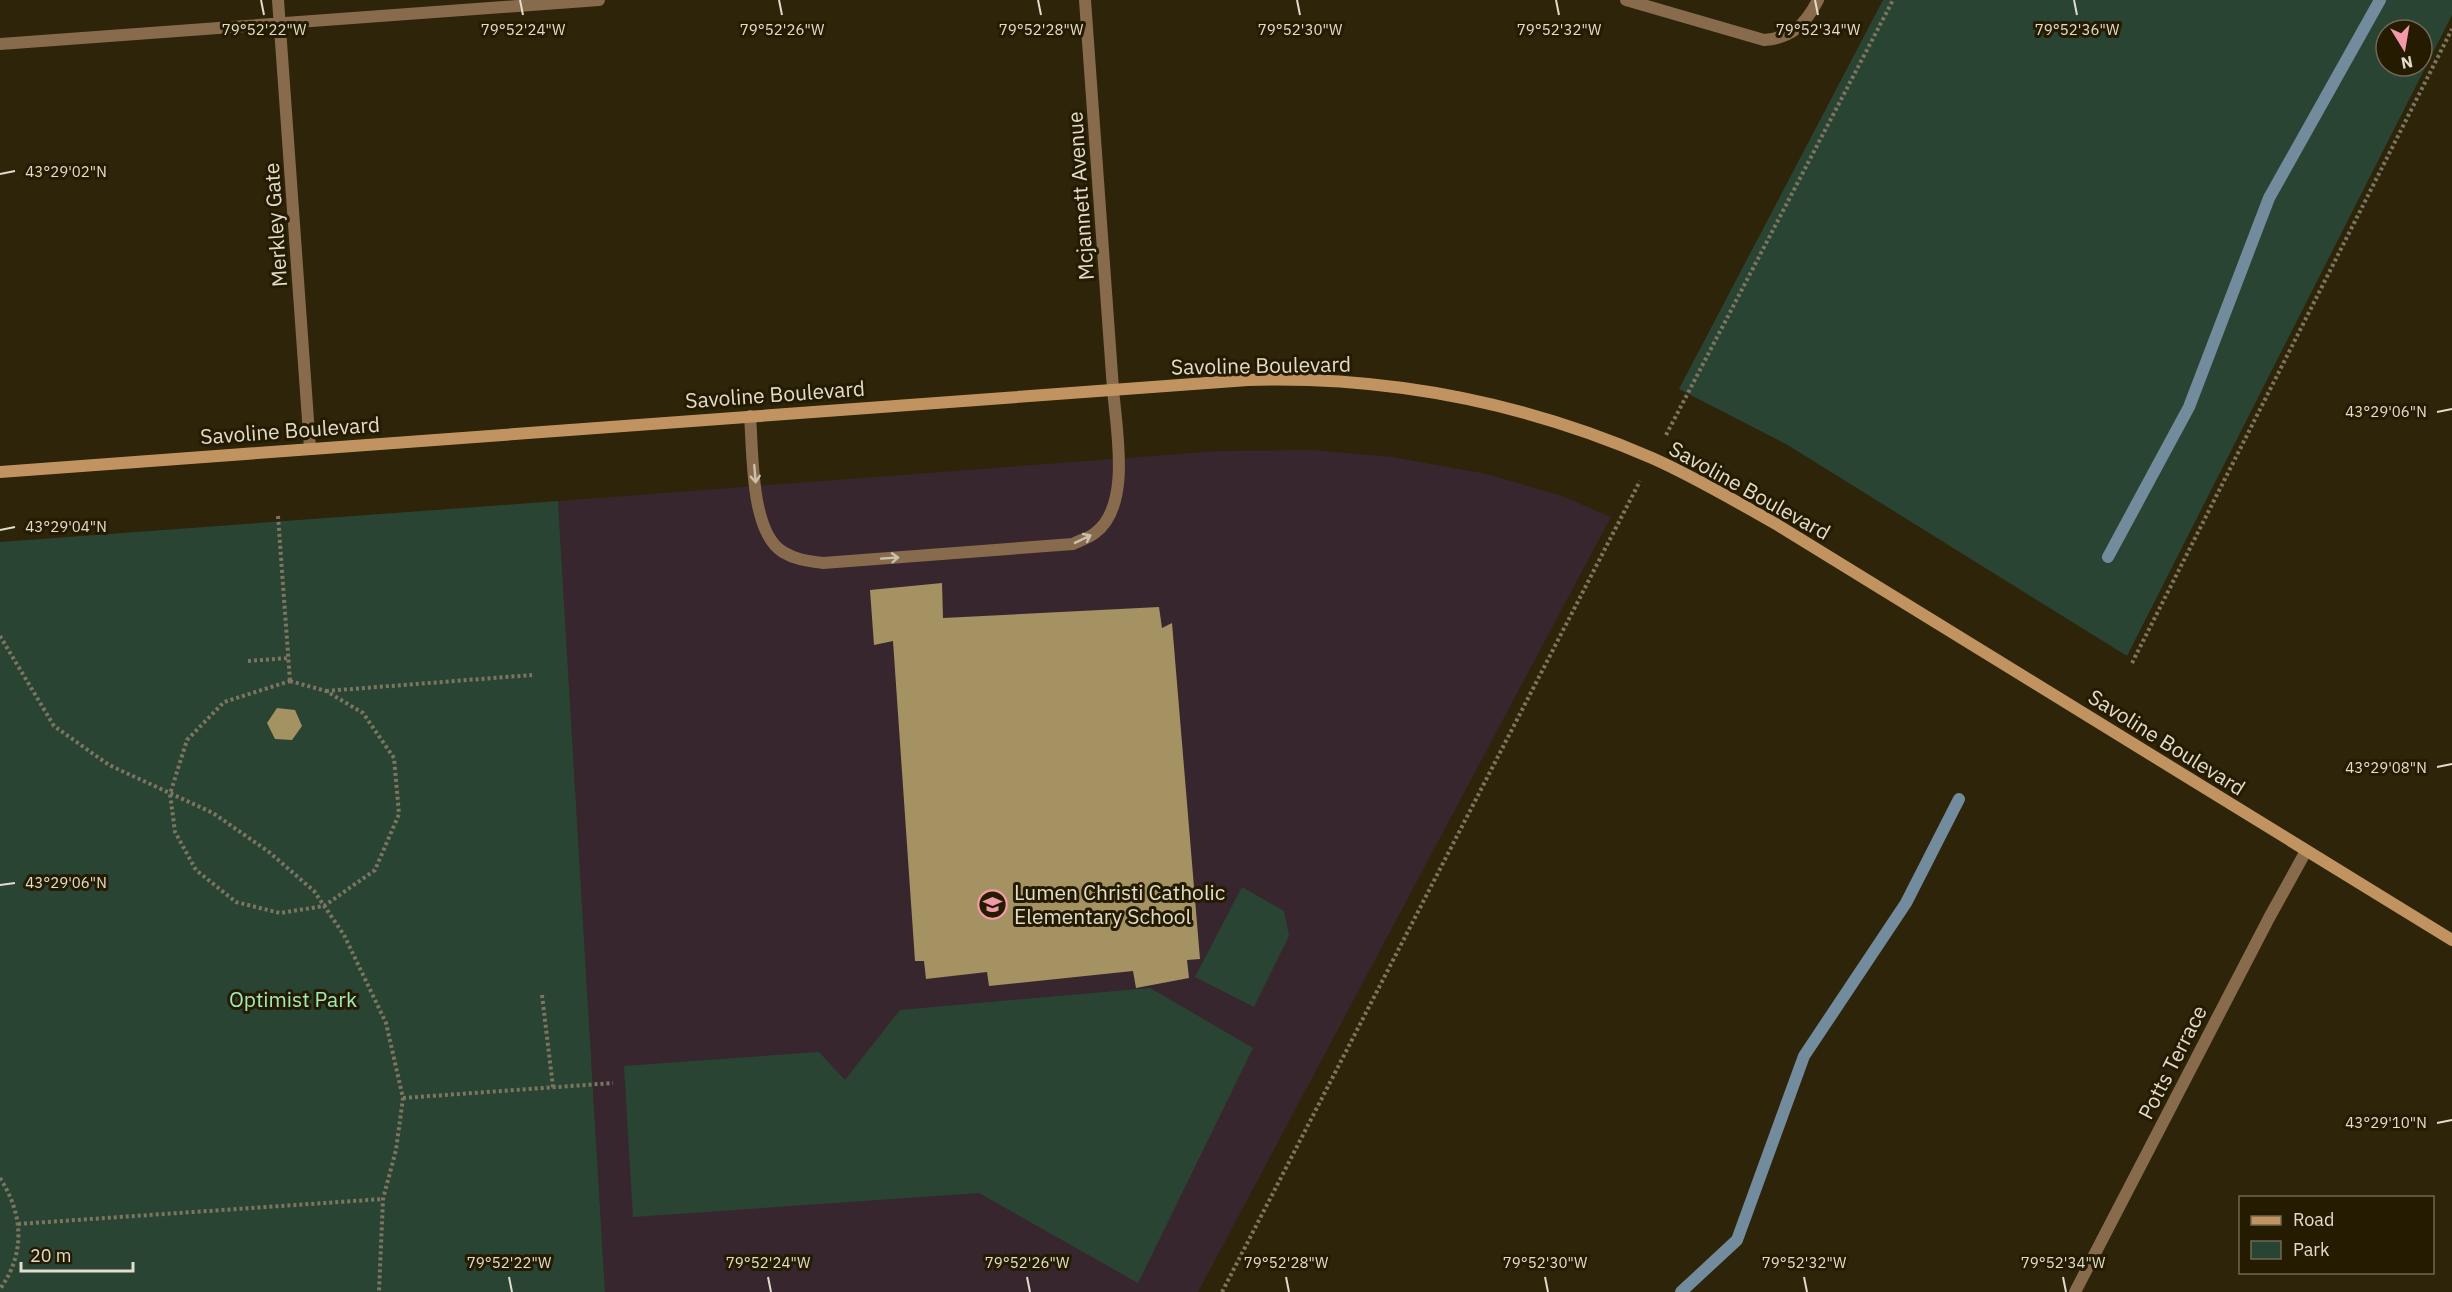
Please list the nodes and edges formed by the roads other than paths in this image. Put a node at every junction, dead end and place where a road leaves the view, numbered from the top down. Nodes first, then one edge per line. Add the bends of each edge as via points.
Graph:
1 (278, 0) edge
2 (599, 0) edge
3 (1085, 0) edge
4 (1626, 0) edge
5 (1818, 0) edge
6 (280, 24) junction
7 (0, 44) edge
8 (1113, 389) junction
9 (750, 416) junction
10 (310, 448) junction
11 (0, 472) edge
12 (2306, 851) junction
13 (2452, 940) edge
14 (2075, 1292) edge

1 - 6 street, Merkley Gate
2 - 6 street
3 - 8 street, Mcjannett Avenue
4 - 5 street via 1764,40 1793,34
6 - 7 street
6 - 10 street, Merkley Gate
8 - 9 street, Savoline Boulevard
9 -> 8 street, Mcjannett Avenue via 760,514 766,534 781,551 801,560 823,563 1073,544 1096,533 1110,515 1117,491
8 - 12 street, Savoline Boulevard via 1260,380 1355,381 1451,395 1603,438 1691,477 1776,524
9 - 10 street, Savoline Boulevard
10 - 11 street, Savoline Boulevard
12 - 13 street, Savoline Boulevard
12 - 14 street, Potts Terrace

